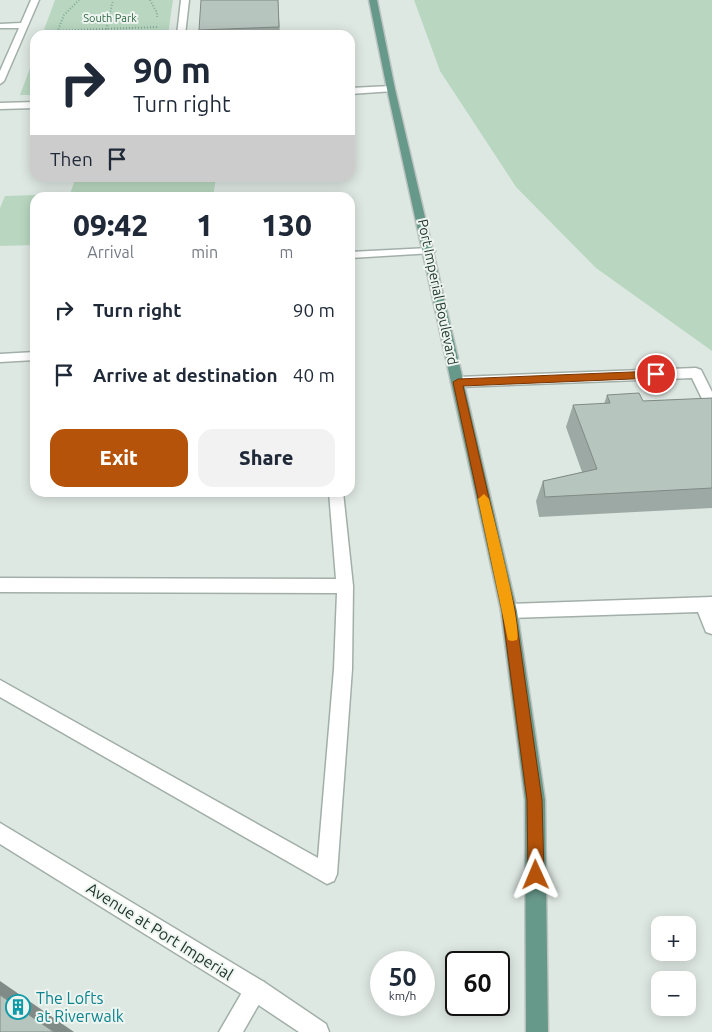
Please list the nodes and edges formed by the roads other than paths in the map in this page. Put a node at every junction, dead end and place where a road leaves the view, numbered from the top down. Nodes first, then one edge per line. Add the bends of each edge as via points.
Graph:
1 (35, 0) edge
2 (185, 0) edge
3 (373, 0) edge
4 (0, 26) edge
5 (23, 29) junction
6 (182, 30) edge
7 (0, 82) edge
8 (391, 89) junction
9 (355, 91) edge
10 (30, 105) edge
11 (0, 106) edge
12 (429, 251) junction
13 (355, 255) edge
14 (30, 356) edge
15 (0, 358) edge
16 (458, 382) junction
17 (712, 406) edge
18 (336, 497) edge
19 (0, 585) edge
20 (345, 586) junction
21 (708, 604) edge
22 (509, 610) junction
23 (712, 627) edge
24 (0, 688) edge
25 (0, 833) edge
26 (256, 990) junction
27 (230, 1032) edge
28 (318, 1032) edge
29 (537, 1032) edge

1 - 5 street
2 - 6 street
3 - 8 main road, Port Imperial Boulevard
4 - 5 street
5 - 7 street
8 - 9 street
8 - 12 main road, Port Imperial Boulevard
10 - 11 street
12 - 13 street
12 - 16 main road, Port Imperial Boulevard
14 - 15 street
16 - 17 street via 696,373
16 - 22 main road, Port Imperial Boulevard
18 - 20 street
19 - 20 street
20 - 24 street via 343,669 327,874
21 - 22 street
21 - 23 street
22 - 29 main road, Port Imperial Boulevard via 535,800
25 - 26 street, Avenue at Port Imperial
26 - 27 street
26 - 28 street, Avenue at Port Imperial

